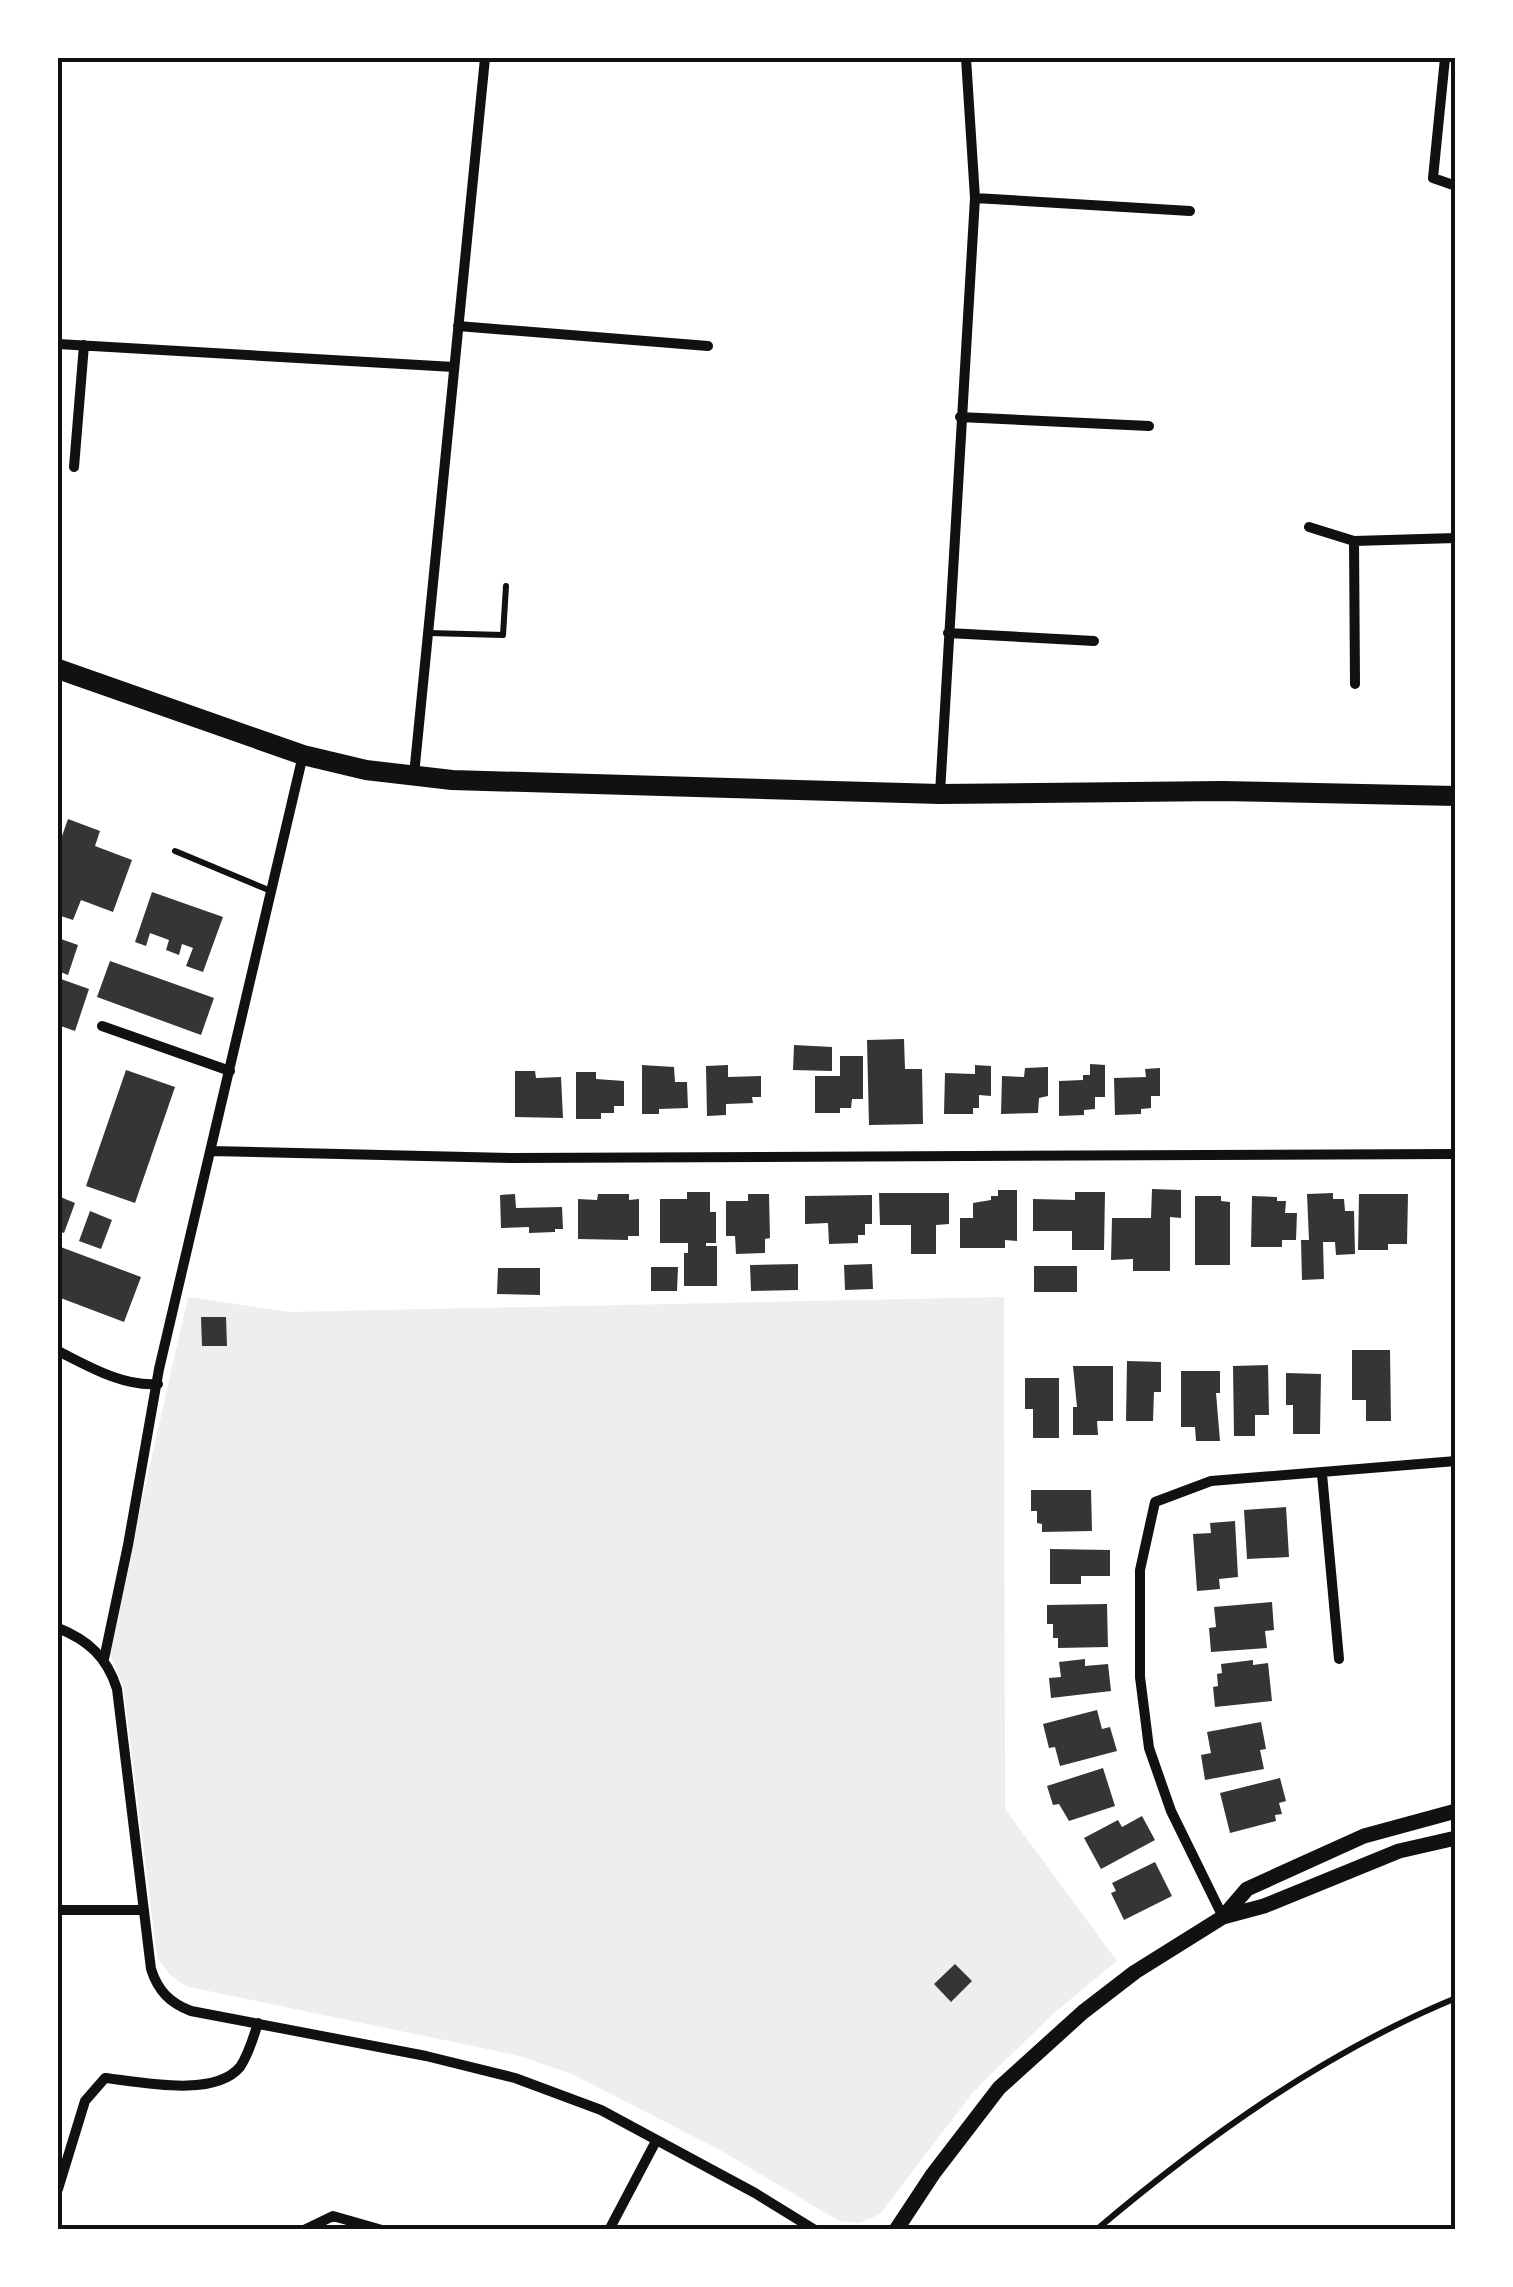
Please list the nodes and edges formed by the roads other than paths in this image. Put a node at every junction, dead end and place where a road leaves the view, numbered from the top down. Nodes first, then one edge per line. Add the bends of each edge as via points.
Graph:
1 (485, 58) edge
2 (966, 58) edge
3 (1445, 58) edge
4 (1456, 186) edge
5 (975, 198) junction
6 (1190, 211) dead end
7 (458, 326) junction
8 (58, 344) edge
9 (84, 345) junction
10 (708, 346) dead end
11 (454, 367) junction
12 (960, 417) junction
13 (1148, 426) dead end
14 (74, 467) dead end
15 (1310, 527) dead end
16 (1456, 538) edge
17 (1354, 540) junction
18 (506, 586) dead end
19 (429, 633) junction
20 (948, 633) junction
21 (1094, 641) dead end
22 (58, 669) edge
23 (1355, 684) dead end
24 (303, 755) junction
25 (414, 775) junction
26 (940, 794) junction
27 (1456, 796) edge
28 (175, 851) dead end
29 (272, 891) junction
30 (102, 1026) dead end
31 (230, 1071) junction
32 (210, 1151) junction
33 (1456, 1154) edge
34 (58, 1351) edge
35 (158, 1384) junction
36 (1456, 1461) edge
37 (1322, 1474) junction
38 (58, 1628) edge
39 (104, 1659) junction
40 (1339, 1660) dead end
41 (1456, 1811) edge
42 (1456, 1838) edge
43 (58, 1910) edge
44 (144, 1910) junction
45 (1222, 1917) junction
46 (1456, 1998) edge
47 (258, 2024) junction
48 (58, 2137) edge
49 (71, 2141) junction
50 (656, 2141) junction
51 (58, 2189) edge
52 (304, 2230) edge
53 (382, 2230) edge
54 (609, 2230) edge
55 (815, 2230) edge
56 (896, 2230) edge
57 (1096, 2230) edge

1 - 7 street
2 - 5 street
3 - 4 street via 1433,178
5 - 6 street
5 - 12 street
7 - 10 street
7 - 11 street
8 - 9 street
9 - 11 street
9 - 14 street
11 - 19 street
12 - 13 street
12 - 20 street
15 - 17 street
16 - 17 street
17 - 23 street
18 - 19 lane via 503,635
19 - 25 street
20 - 21 street
20 - 26 street
22 - 24 main road
24 - 25 main road
24 - 29 street
25 - 26 main road
26 - 27 main road
28 - 29 lane
29 - 31 street
30 - 31 street
31 - 32 street
32 - 33 street via 512,1158
32 - 35 street
34 - 35 street via 100,1372
35 - 39 street
36 - 37 street
37 - 40 street
37 - 45 street via 1211,1481 1155,1502 1140,1570 1140,1677 1149,1748 1170,1811
38 - 39 street
39 - 44 street via 118,1688
41 - 45 street via 1364,1836 1301,1862 1247,1889
42 - 45 street via 1399,1851
43 - 44 street
44 - 47 street via 155,1980 170,2000 191,2011
45 - 56 street via 1135,1972 999,2088
46 - 57 lane via 1302,2075
47 - 49 street via 240,2066 224,2080 194,2086 105,2078 85,2102
47 - 50 street via 515,2078 601,2110
48 - 49 street
49 - 51 street
50 - 54 street
50 - 55 street
52 - 53 street via 334,2216

